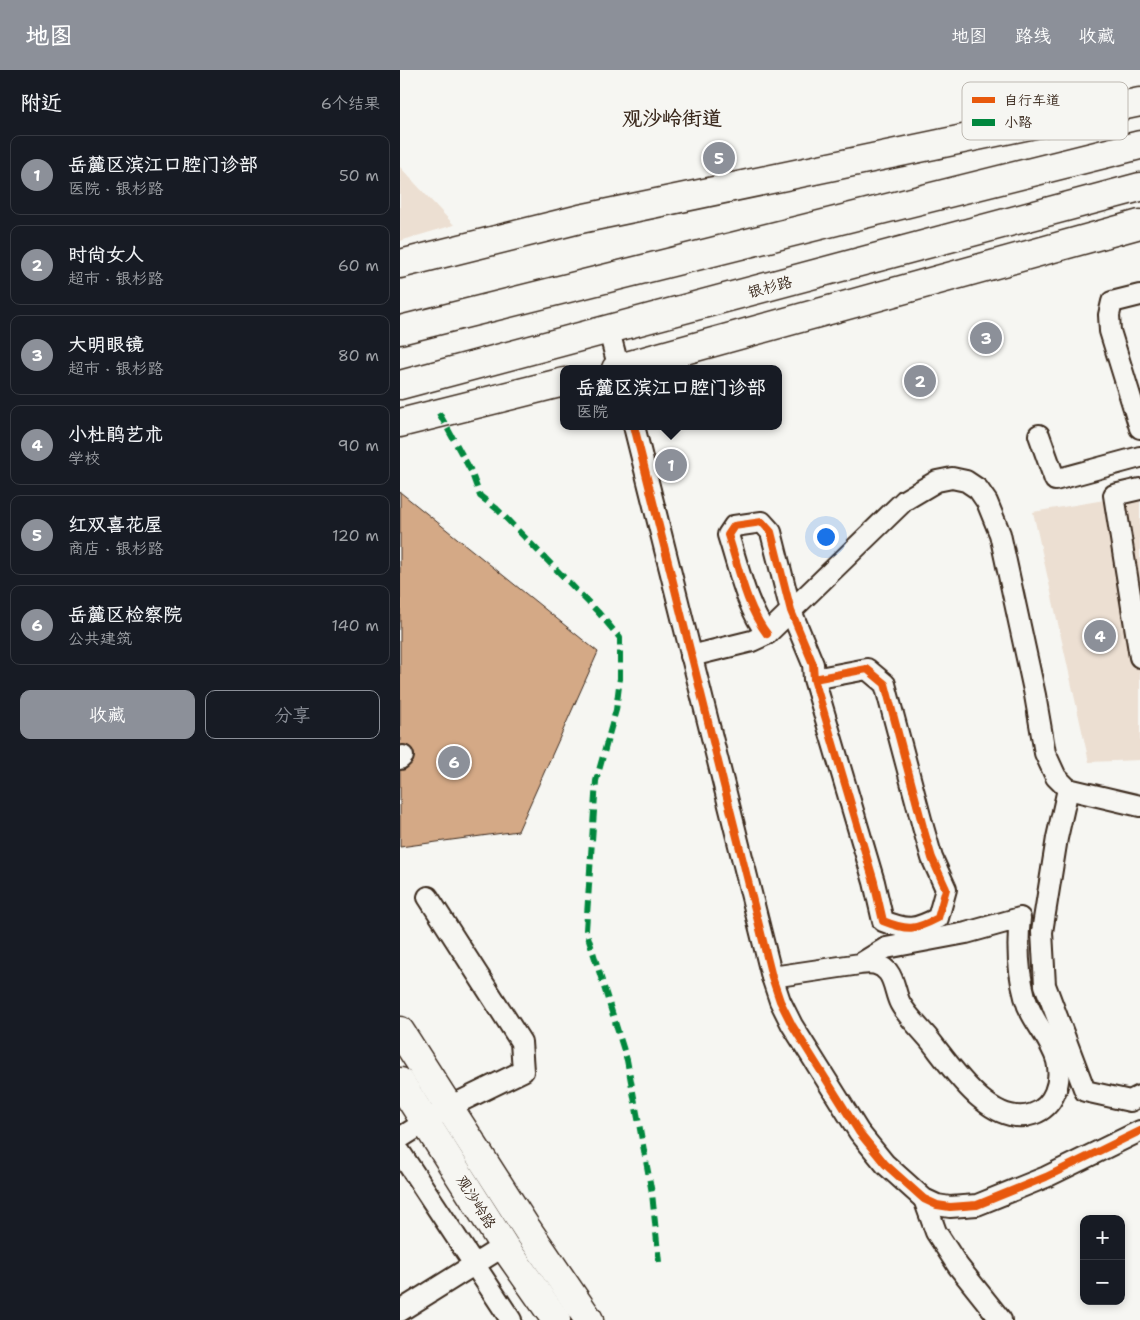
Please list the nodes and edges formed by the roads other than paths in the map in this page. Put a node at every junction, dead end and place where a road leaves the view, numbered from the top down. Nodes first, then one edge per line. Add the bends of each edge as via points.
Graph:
1 (962, 139) edge
2 (1140, 145) edge
3 (1140, 187) edge
4 (1140, 224) edge
5 (400, 264) edge
6 (1140, 295) edge
7 (400, 330) edge
8 (609, 331) junction
9 (617, 365) edge
10 (629, 365) edge
11 (560, 383) edge
12 (400, 385) edge
13 (400, 423) edge
14 (1140, 428) edge
15 (635, 430) edge
16 (1039, 435) dead end
17 (1140, 457) edge
18 (1140, 489) edge
19 (791, 612) junction
20 (767, 634) junction
21 (691, 656) junction
22 (1140, 657) edge
23 (814, 679) junction
24 (1068, 789) junction
25 (1140, 806) edge
26 (428, 897) dead end
27 (860, 964) junction
28 (772, 977) junction
29 (400, 1031) edge
30 (432, 1080) junction
31 (403, 1092) edge
32 (1140, 1096) edge
33 (449, 1107) junction
34 (426, 1122) junction
35 (1140, 1131) edge
36 (400, 1138) edge
37 (400, 1152) edge
38 (924, 1199) junction
39 (504, 1246) junction
40 (473, 1264) junction
41 (400, 1311) edge
42 (588, 1318) edge
43 (511, 1320) edge
44 (556, 1320) edge
45 (1001, 1320) edge

1 - 5 street via 580,219
2 - 7 street
3 - 8 street, 银杉路
4 - 10 street
6 - 14 street via 1112,302 1109,315 1110,331
8 - 9 street
8 - 12 street, 银杉路
11 - 13 street
15 - 21 street
16 - 17 street via 1055,480
18 - 22 street via 1114,495
19 - 20 street
19 - 20 street via 771,532 762,522 734,526 728,535 756,620
19 - 23 street via 813,664
19 - 24 street via 905,500 937,481 952,478 966,481 978,489 987,502 1000,534 1045,753 1056,777
20 - 21 street via 752,641
21 - 28 street
23 - 23 street via 867,669 885,684 932,858 946,889 938,918 918,928 900,928 883,921
24 - 25 street
24 - 32 street via 1042,932 1045,985 1085,1091 1130,1101
26 - 33 street via 521,1042 523,1071
27 - 27 street via 870,962 887,971 901,1004 968,1087 988,1105 1016,1117 1033,1114 1046,1106 1057,1091 1057,1062 1032,1018 1025,997 1016,945 1020,918 966,933 886,948
27 - 28 street
28 - 38 street via 792,1025 859,1132 885,1164
29 - 30 street
30 - 31 street
30 - 33 street
31 - 34 street, 观沙岭路
33 - 34 street
33 - 42 street
34 - 36 street
34 - 39 street, 观沙岭路
35 - 38 street via 1046,1177 977,1205 950,1208
37 - 40 street
38 - 45 street via 936,1232 958,1266
39 - 40 street
39 - 44 street, 观沙岭路
40 - 41 street
40 - 43 street

